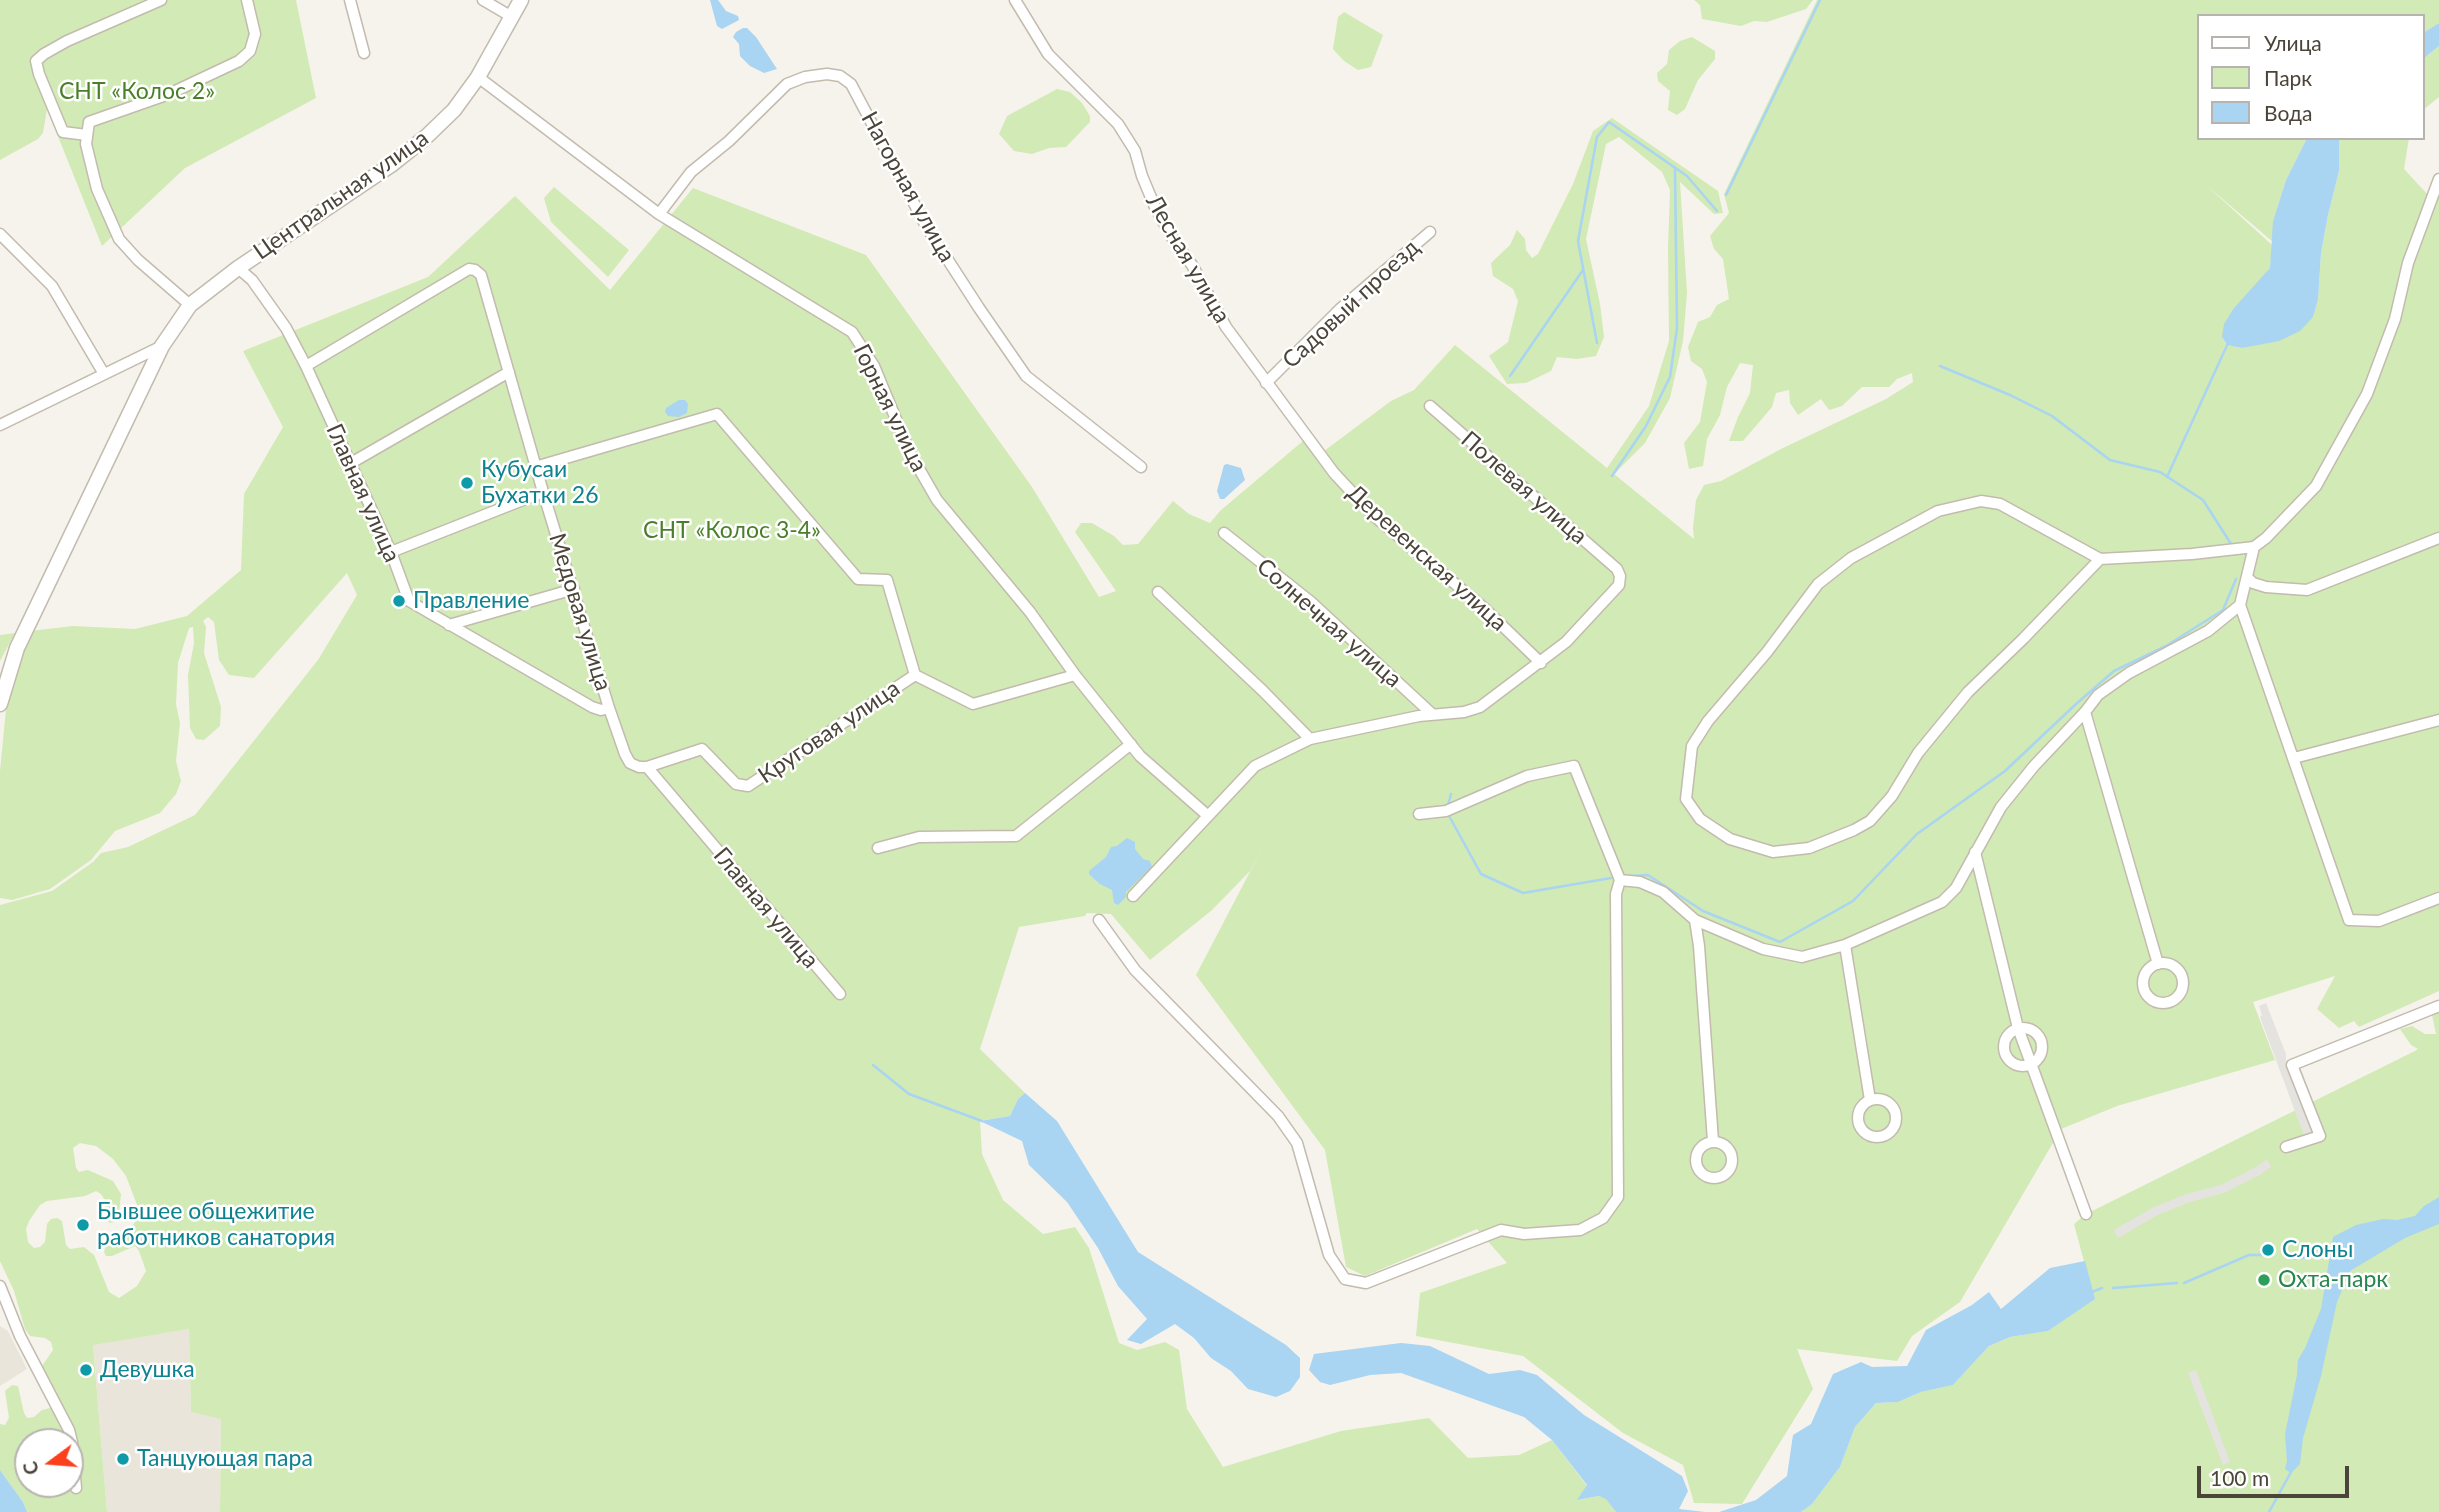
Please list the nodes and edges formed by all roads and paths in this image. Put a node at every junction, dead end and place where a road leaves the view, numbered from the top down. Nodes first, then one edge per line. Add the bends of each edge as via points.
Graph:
1 (161, 0) edge
2 (247, 0) edge
3 (350, 0) edge
4 (483, 0) edge
5 (522, 0) edge
6 (1015, 0) edge
7 (512, 17) junction
8 (364, 53) dead end
9 (478, 76) junction
10 (88, 135) junction
11 (2439, 178) edge
12 (659, 214) junction
13 (1430, 232) dead end
14 (0, 234) edge
15 (238, 268) junction
16 (190, 305) junction
17 (162, 345) junction
18 (306, 366) junction
19 (509, 372) junction
20 (104, 374) junction
21 (1269, 380) junction
22 (1430, 406) dead end
23 (0, 425) edge
24 (351, 463) junction
25 (535, 467) junction
26 (1141, 467) dead end
27 (543, 492) junction
28 (1223, 533) dead end
29 (2439, 538) edge
30 (2254, 547) junction
31 (391, 552) junction
32 (2100, 559) junction
33 (2248, 578) junction
34 (574, 589) junction
35 (1158, 592) dead end
36 (2240, 605) junction
37 (449, 625) junction
38 (1541, 663) junction
39 (915, 675) junction
40 (1075, 675) junction
41 (0, 704) edge
42 (609, 708) junction
43 (2085, 712) junction
44 (1432, 714) junction
45 (2439, 720) edge
46 (1310, 739) junction
47 (1131, 744) junction
48 (2294, 758) junction
49 (646, 766) junction
50 (1207, 814) junction
51 (1419, 814) dead end
52 (878, 848) dead end
53 (1975, 852) junction
54 (1619, 877) junction
55 (1133, 895) dead end
56 (2439, 898) edge
57 (1099, 919) dead end
58 (1695, 920) junction
59 (1845, 945) junction
60 (2158, 964) dead end
61 (839, 994) dead end
62 (2439, 1006) edge
63 (2018, 1027) junction
64 (2031, 1064) junction
65 (1870, 1100) dead end
66 (1713, 1141) dead end
67 (2286, 1147) dead end
68 (2086, 1214) dead end
69 (0, 1286) edge
70 (68, 1428) edge

1 - 10 street via 37,59 38,74 63,132
2 - 10 street via 255,34 247,55 169,94 89,122
3 - 8 street
4 - 7 street
5 - 7 street, Центральная улица
6 - 21 street, Лесная улица via 1048,54 1118,124 1135,151 1168,230 1226,327
7 - 9 street, Центральная улица
9 - 12 street, Горная улица
9 - 15 street, Центральная улица via 454,110 408,151
10 - 16 street via 97,189 119,239
11 - 30 street via 2373,380 2347,432 2316,486
12 - 26 street, Нагорная улица via 691,172 787,84 806,77 840,76 851,84 926,226 1026,376
12 - 40 street, Горная улица via 852,332 874,366 909,453 937,500 1030,612
13 - 21 street, Садовый проезд via 1339,309
14 - 20 street via 52,286
15 - 16 street, Центральная улица
15 - 18 street, Главная улица via 286,328
16 - 17 street, Центральная улица
17 - 20 street
17 - 41 street, Центральная улица via 17,648
18 - 19 street, Медовая улица via 469,269 481,275
18 - 24 street, Главная улица
19 - 24 street
19 - 25 street, Медовая улица
20 - 23 street
21 - 38 street, Деревенская улица via 1334,473 1374,516 1484,608
22 - 38 street, Полевая улица via 1618,569 1619,585 1573,636
24 - 31 street, Главная улица
25 - 27 street, Медовая улица
25 - 39 street, Круговая улица via 717,414 858,579 887,580
27 - 31 street
27 - 34 street, Медовая улица
28 - 44 street, Солнечная улица via 1311,602
29 - 33 street via 2307,590 2266,587
30 - 32 street
30 - 33 street
31 - 37 street, Главная улица via 409,601
32 - 32 street via 2000,504 1981,501 1938,510 1851,558 1818,584 1708,721 1692,746 1686,799 1700,820 1730,839 1773,852 1809,849 1870,821 1968,692
33 - 36 street
34 - 37 street
34 - 42 street, Медовая улица
35 - 46 street
36 - 43 street via 2208,631 2129,673 2098,695
36 - 48 street
37 - 42 street, Главная улица via 592,707
38 - 44 street via 1480,707
39 - 40 street via 973,704
39 - 49 street, Круговая улица via 748,786 736,784 702,749
40 - 47 street, Горная улица
42 - 49 street, Главная улица via 630,763
43 - 53 street via 2001,807
43 - 60 street
44 - 46 street
45 - 48 street
46 - 50 street via 1255,766
47 - 50 street, Горная улица
47 - 52 street via 1016,836 919,837
48 - 56 street via 2349,920 2379,921
49 - 61 street, Главная улица
50 - 55 street
51 - 54 street via 1446,811 1527,776 1574,766
53 - 59 street via 1956,888 1942,902
53 - 63 street
54 - 57 street via 1618,1197 1603,1218 1580,1230 1524,1234 1502,1230 1366,1283 1345,1279 1329,1255 1297,1143 1278,1116 1135,970
54 - 58 street via 1663,892
58 - 59 street via 1763,949 1802,957
58 - 66 street
59 - 65 street
62 - 67 street via 2292,1065 2320,1136
63 - 64 street
63 - 64 street via 2032,1028 2040,1037 2043,1049
63 - 64 street via 2003,1044 2006,1056 2015,1065
64 - 68 street
69 - 70 street via 20,1336

